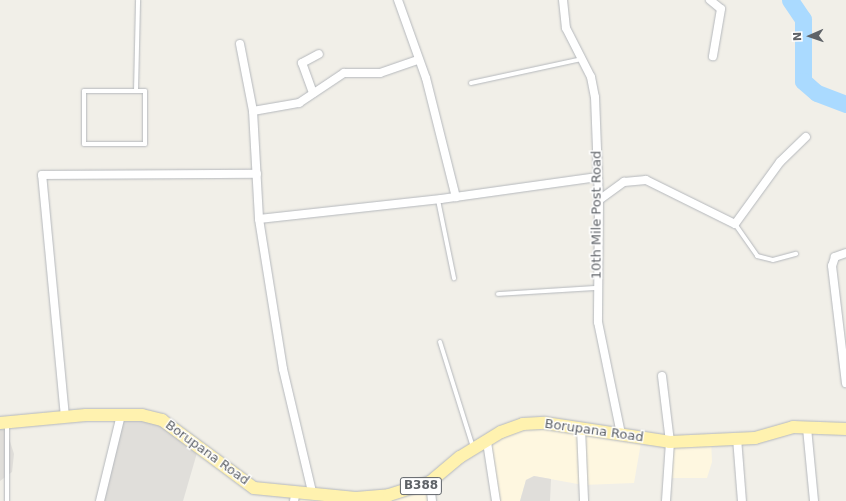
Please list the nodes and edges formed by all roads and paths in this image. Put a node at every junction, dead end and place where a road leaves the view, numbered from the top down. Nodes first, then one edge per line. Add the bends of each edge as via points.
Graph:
1 (138, 0) edge
2 (398, 0) edge
3 (563, 0) edge
4 (710, 0) edge
5 (240, 44) dead end
6 (319, 54) dead end
7 (713, 56) dead end
8 (582, 59) junction
9 (417, 60) junction
10 (471, 83) dead end
11 (136, 91) junction
12 (313, 93) junction
13 (253, 111) junction
14 (806, 137) dead end
15 (257, 174) junction
16 (597, 177) junction
17 (456, 197) junction
18 (438, 200) junction
19 (599, 200) junction
20 (259, 219) junction
21 (735, 224) junction
22 (846, 253) edge
23 (796, 254) dead end
24 (454, 278) dead end
25 (597, 288) junction
26 (498, 294) dead end
27 (440, 342) dead end
28 (662, 376) dead end
29 (846, 383) edge
30 (121, 415) junction
31 (65, 417) junction
32 (4, 423) edge
33 (581, 428) junction
34 (807, 428) junction
35 (846, 430) edge
36 (621, 434) junction
37 (737, 438) junction
38 (487, 442) junction
39 (670, 442) junction
40 (474, 449) junction
41 (430, 482) junction
42 (312, 492) junction
43 (295, 496) edge
44 (356, 500) edge
45 (7, 501) edge
46 (100, 501) edge
47 (432, 501) edge
48 (496, 501) edge
49 (584, 501) edge
50 (666, 501) edge
51 (742, 501) edge
52 (814, 501) edge

1 - 11 lane
2 - 9 street
3 - 8 street, 10th Mile Post Road via 566,28
4 - 7 street via 721,9
5 - 13 street
6 - 12 street via 302,63
8 - 10 lane
8 - 16 street, 10th Mile Post Road via 591,77 595,97
9 - 12 street via 380,72 344,73
9 - 17 street via 439,120
11 - 11 lane via 145,91 145,144 84,144 84,91
12 - 13 street via 299,103
13 - 15 street
14 - 21 street via 780,162
15 - 20 street
15 - 31 street via 42,175
16 - 17 street
16 - 19 street, 10th Mile Post Road
17 - 18 street
18 - 20 street
18 - 24 lane
19 - 21 street via 624,182 646,180
19 - 25 street, 10th Mile Post Road
20 - 42 street via 283,369
21 - 23 lane via 757,256 773,260
22 - 29 street via 835,257 832,266
25 - 26 lane
25 - 36 street, 10th Mile Post Road via 598,322
27 - 40 lane
28 - 39 street
30 - 31 main road, Borupana Road / B388
30 - 43 main road, Borupana Road / B388 via 162,420 254,488
30 - 46 street
31 - 32 main road, Borupana Road / B388
32 - 45 lane
33 - 36 main road, Borupana Road / B388
33 - 38 main road, Borupana Road / B388 via 545,423 523,424
33 - 49 street
34 - 35 main road, Borupana Road / B388
34 - 37 main road, Borupana Road / B388
34 - 52 street
36 - 39 main road, Borupana Road / B388
37 - 39 main road, Borupana Road / B388
37 - 51 street
38 - 40 main road, Borupana Road / B388
38 - 48 street
39 - 50 street
40 - 41 main road, Borupana Road / B388 via 452,462
41 - 44 main road, Borupana Road / B388 via 389,496
41 - 47 street
42 - 43 main road, Borupana Road / B388
42 - 44 main road, Borupana Road / B388

